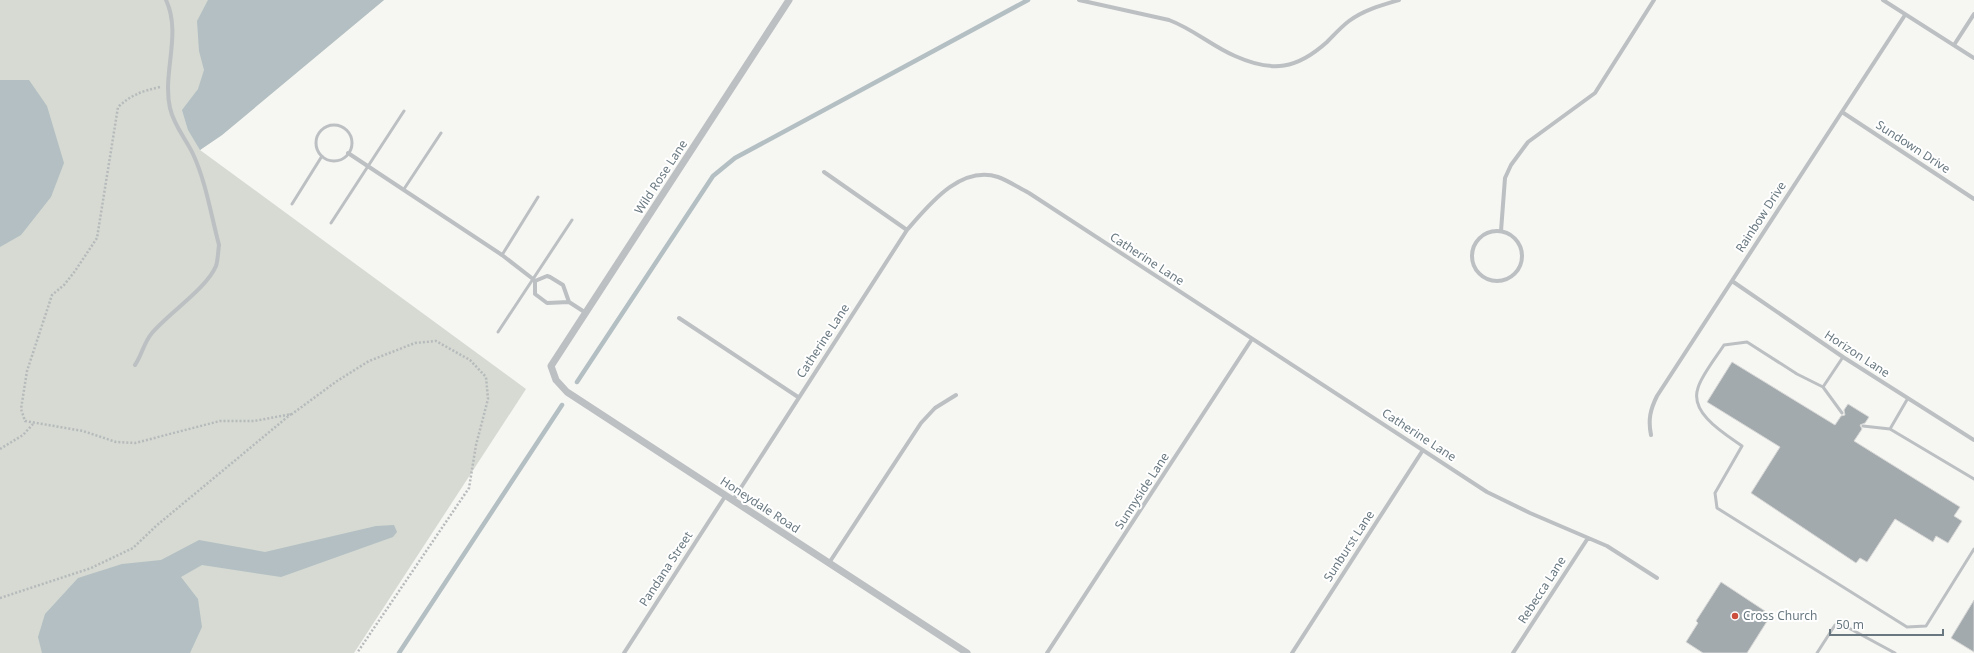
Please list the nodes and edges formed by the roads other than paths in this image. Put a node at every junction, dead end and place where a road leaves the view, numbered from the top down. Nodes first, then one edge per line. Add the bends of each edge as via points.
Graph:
1 (166, 0) edge
2 (789, 0) edge
3 (1079, 0) edge
4 (1399, 0) edge
5 (1654, 0) edge
6 (1883, 0) edge
7 (1905, 14) junction
8 (1974, 14) edge
9 (1954, 45) junction
10 (1974, 58) edge
11 (404, 111) dead end
12 (1842, 112) junction
13 (441, 133) dead end
14 (348, 153) junction
15 (322, 156) junction
16 (368, 166) junction
17 (824, 172) dead end
18 (404, 189) junction
19 (538, 197) dead end
20 (1974, 199) edge
21 (292, 204) dead end
22 (572, 220) dead end
23 (331, 223) dead end
24 (907, 230) junction
25 (1501, 231) junction
26 (502, 255) junction
27 (534, 280) junction
28 (1732, 281) junction
29 (569, 302) junction
30 (586, 313) junction
31 (679, 318) dead end
32 (498, 332) dead end
33 (1252, 339) junction
34 (1843, 357) junction
35 (135, 365) dead end
36 (551, 366) joint
37 (1823, 387) junction
38 (956, 395) dead end
39 (798, 397) junction
40 (1908, 398) junction
41 (1842, 413) dead end
42 (1863, 426) dead end
43 (1890, 429) junction
44 (1651, 435) dead end
45 (1974, 440) edge
46 (1423, 450) junction
47 (1974, 479) edge
48 (726, 496) junction
49 (733, 500) junction
50 (1588, 538) junction
51 (1974, 549) edge
52 (829, 563) junction
53 (1657, 578) dead end
54 (624, 653) edge
55 (967, 653) edge
56 (1047, 653) edge
57 (1292, 653) edge
58 (1513, 653) edge
59 (1818, 653) edge
60 (1895, 653) edge

1 - 35 street via 172,16 173,29 168,97 173,118 193,153 200,172 218,245 218,257 214,270 203,284 151,334
2 - 30 street, Wild Rose Lane
3 - 4 street via 1183,25 1235,56 1265,66 1279,67 1305,60 1358,14
5 - 25 street via 1595,93 1528,142 1515,159 1506,178
6 - 7 street
7 - 9 street
7 - 12 street, Rainbow Drive
8 - 9 street
9 - 10 street
11 - 16 lane
12 - 20 street, Sundown Drive
12 - 28 street, Rainbow Drive
13 - 18 lane
14 - 15 lane via 333,160
14 - 15 lane via 352,142 351,136 344,128 333,125 322,129 317,139 318,151
14 - 16 street
15 - 21 lane
16 - 18 street
16 - 23 lane
17 - 24 street
18 - 26 street
19 - 26 lane
22 - 27 lane
24 - 33 street, Catherine Lane via 938,195 952,186 967,178 982,175 998,177 1028,193
24 - 39 street, Catherine Lane
25 - 25 street via 1484,234 1477,240 1471,256 1475,269 1483,278 1500,282 1511,278 1522,261 1522,253 1516,239
26 - 27 street
27 - 29 street via 550,277 563,286
27 - 29 street via 536,294 547,303
27 - 32 lane
28 - 34 street, Horizon Lane
28 - 44 street, Rainbow Drive via 1656,396 1649,416
29 - 30 street
30 - 36 street, Wild Rose Lane
31 - 39 street
33 - 46 street, Catherine Lane
33 - 56 street, Sunnyside Lane
34 - 37 lane
34 - 40 street, Horizon Lane
36 - 48 street, Honeydale Road via 556,380 566,392
37 - 41 lane
37 - 51 lane via 1797,374 1747,342 1724,345 1698,388 1697,401 1708,422 1742,446 1715,493 1717,508 1907,627 1926,626
38 - 52 street via 935,408 921,423
39 - 49 street, Catherine Lane
40 - 43 lane
40 - 45 street, Horizon Lane
42 - 43 lane
43 - 47 lane
46 - 50 street, Catherine Lane via 1507,503
46 - 57 street, Sunburst Lane
48 - 49 street, Honeydale Road
48 - 54 street, Pandana Street
49 - 52 street, Honeydale Road
50 - 53 street, Catherine Lane via 1607,546
50 - 58 street, Rebecca Lane
52 - 55 street, Honeydale Road
59 - 60 lane via 1834,625 1845,626

